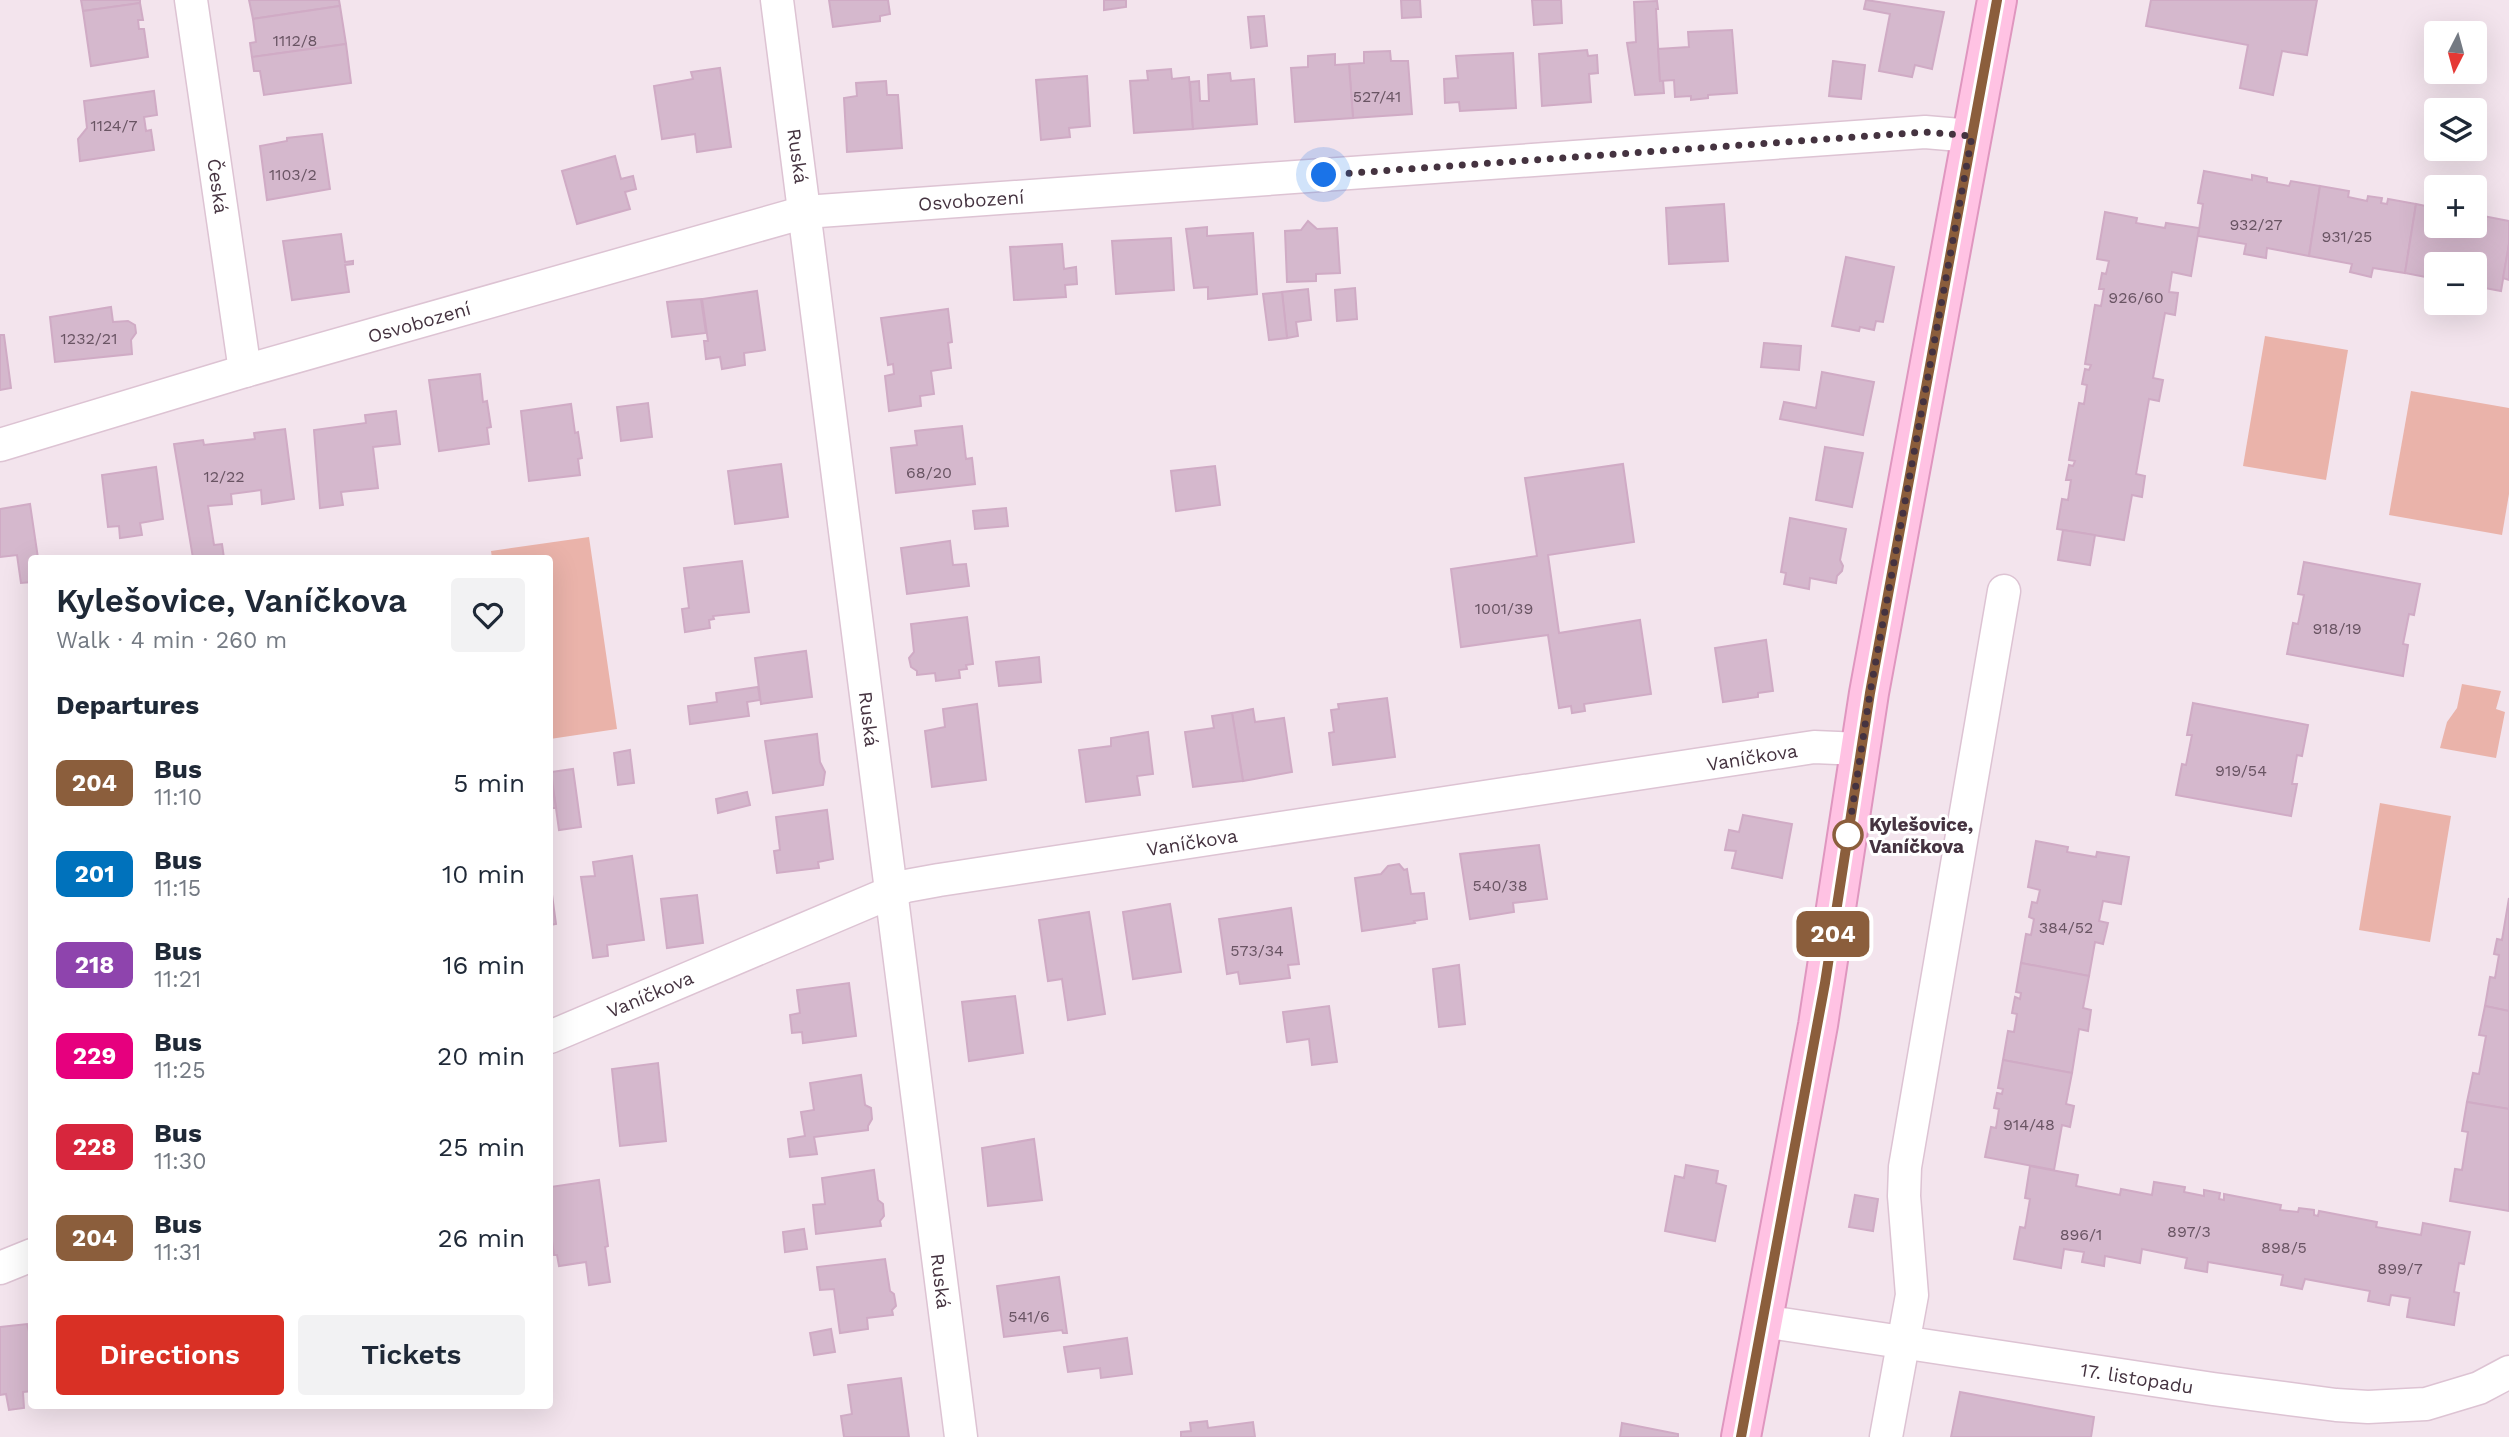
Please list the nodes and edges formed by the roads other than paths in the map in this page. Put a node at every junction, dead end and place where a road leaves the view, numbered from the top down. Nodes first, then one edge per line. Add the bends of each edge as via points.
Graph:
1 (191, 0) edge
2 (776, 0) edge
3 (1997, 0) edge
4 (1972, 136) junction
5 (805, 212) junction
6 (245, 371) junction
7 (0, 445) edge
8 (2004, 591) dead end
9 (1861, 749) junction
10 (890, 892) junction
11 (553, 1036) edge
12 (28, 1257) edge
13 (0, 1268) edge
14 (1762, 1321) junction
15 (1903, 1343) junction
16 (2509, 1372) edge
17 (961, 1437) edge
18 (1741, 1437) edge
19 (1886, 1437) edge

1 - 6 street, Česká
2 - 5 street, Ruská
3 - 4 main road
4 - 5 street, Osvobození via 1925,132
4 - 9 main road
5 - 6 street, Osvobození
5 - 10 street, Ruská
6 - 7 street, Osvobození
8 - 15 street via 1905,1167 1912,1295
9 - 10 street, Vaníčkova via 1814,747 939,880
9 - 14 main road via 1824,988
10 - 11 street, Vaníčkova
10 - 17 street, Ruská
12 - 13 street
14 - 15 street, 17. listopadu
14 - 18 main road
15 - 16 street, 17. listopadu via 2368,1407 2451,1398
15 - 19 street

